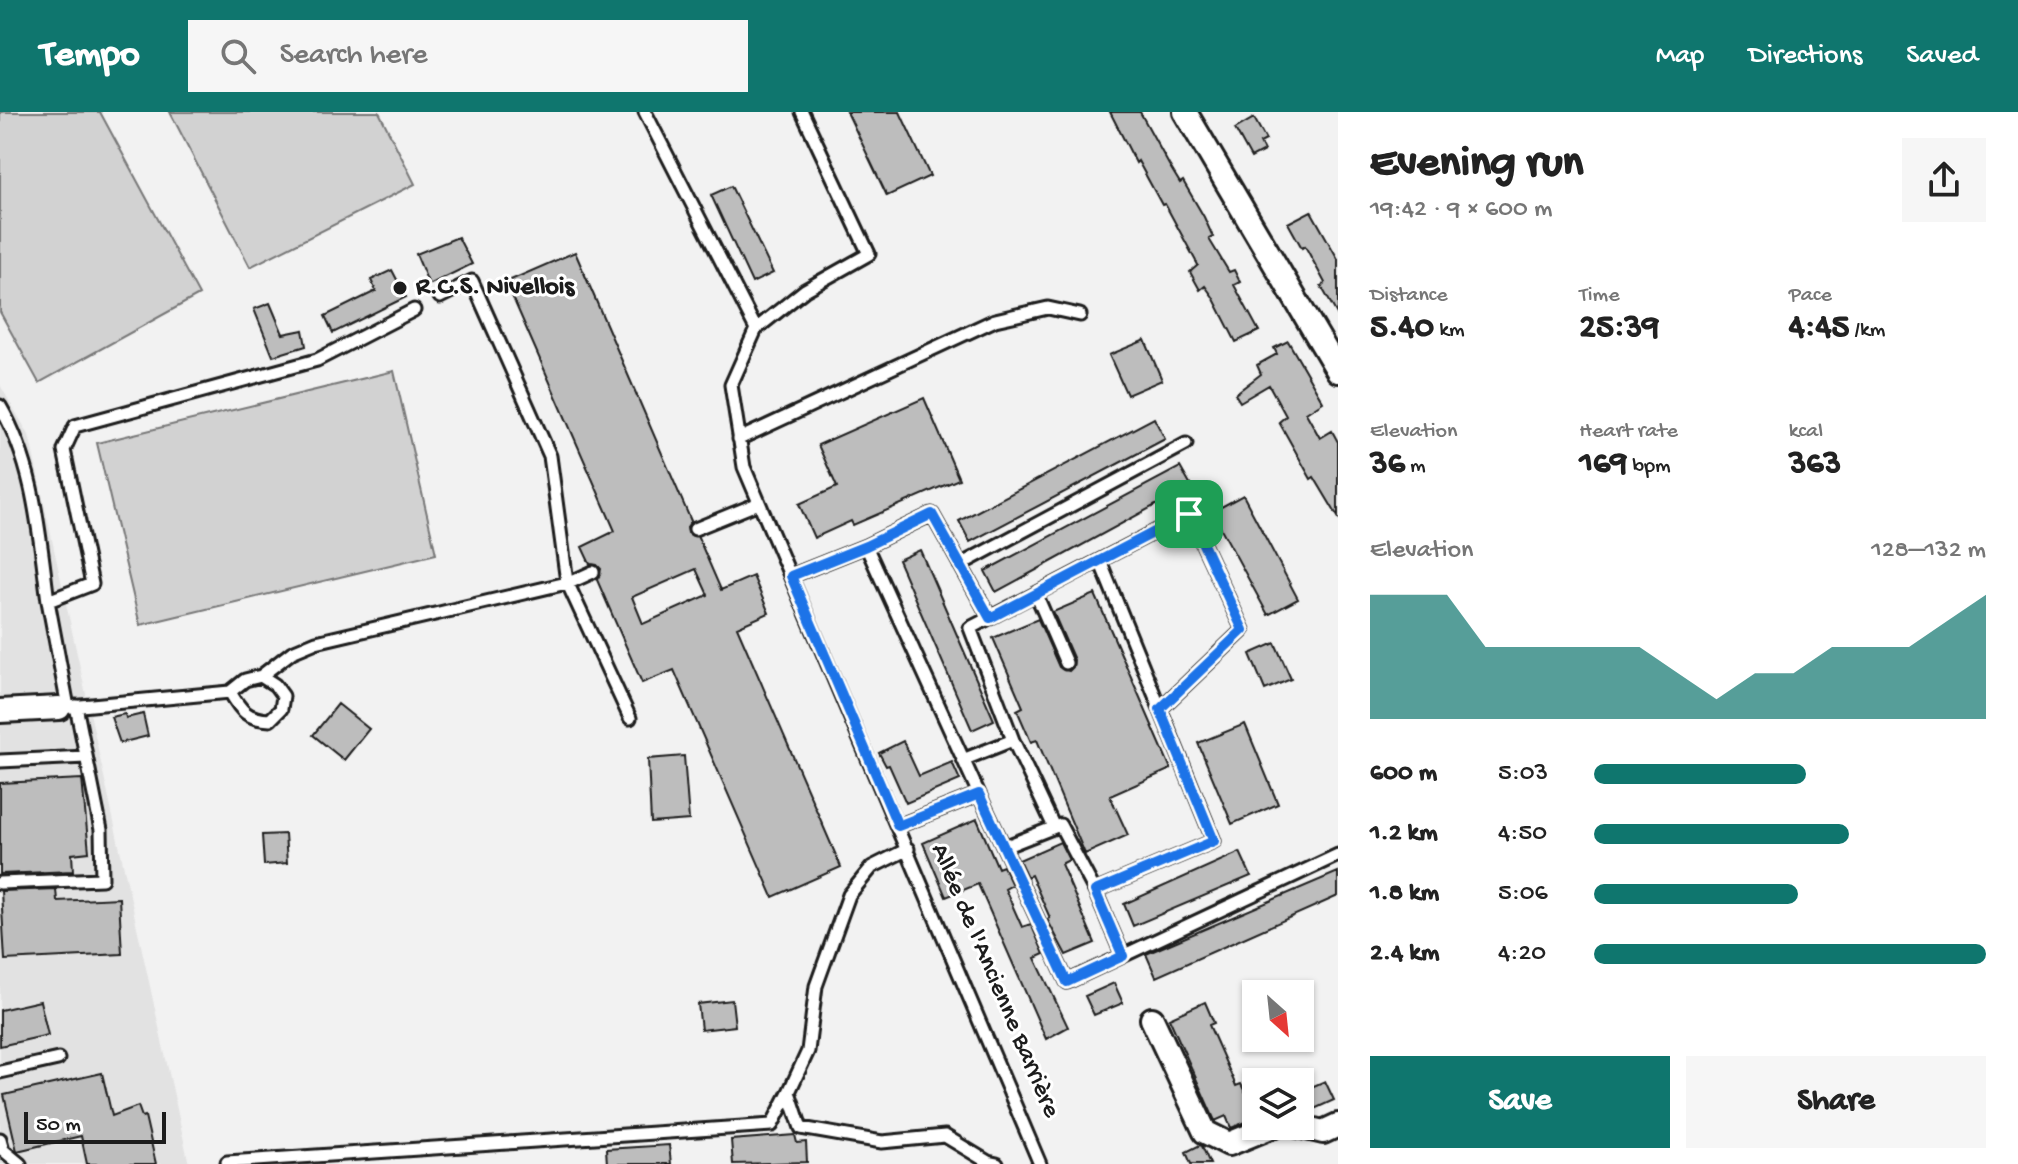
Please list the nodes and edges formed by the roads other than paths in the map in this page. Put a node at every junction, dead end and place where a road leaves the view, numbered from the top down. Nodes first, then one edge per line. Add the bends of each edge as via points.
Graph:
1 (645, 112) edge
2 (802, 112) edge
3 (1185, 112) edge
4 (440, 297) dead end
5 (414, 310) dead end
6 (1080, 315) dead end
7 (756, 329) junction
8 (1338, 371) edge
9 (0, 406) edge
10 (739, 439) junction
11 (1186, 444) dead end
12 (759, 503) junction
13 (695, 529) dead end
14 (866, 546) junction
15 (1100, 561) junction
16 (960, 565) junction
17 (593, 572) dead end
18 (791, 576) junction
19 (567, 582) junction
20 (1036, 594) junction
21 (48, 601) junction
22 (990, 618) junction
23 (1066, 663) dead end
24 (261, 676) junction
25 (230, 692) junction
26 (68, 707) junction
27 (1160, 709) junction
28 (0, 711) edge
29 (630, 718) dead end
30 (1013, 740) junction
31 (86, 757) junction
32 (965, 759) junction
33 (0, 761) edge
34 (979, 794) junction
35 (898, 826) junction
36 (1054, 827) junction
37 (1004, 847) junction
38 (908, 849) junction
39 (1338, 855) edge
40 (0, 883) edge
41 (1095, 891) junction
42 (1123, 956) junction
43 (1152, 1019) dead end
44 (58, 1059) dead end
45 (0, 1072) edge
46 (789, 1092) junction
47 (1338, 1125) edge
48 (1314, 1130) edge
49 (0, 1139) edge
50 (1242, 1139) edge
51 (227, 1162) dead end
52 (20, 1164) edge
53 (997, 1164) edge
54 (1040, 1164) edge

1 - 7 lane
2 - 7 lane, Allée de l'Ancienne Barrière via 869,254 805,290
3 - 8 street
4 - 19 lane via 472,281 550,456
5 - 21 lane via 317,360 75,426 64,450 92,584
6 - 10 lane via 1048,308 995,320
7 - 10 lane, Allée de l'Ancienne Barrière via 731,385
9 - 21 lane via 18,436 34,497
10 - 12 lane, Allée de l'Ancienne Barrière
11 - 16 lane
12 - 13 lane
12 - 18 lane, Allée de l'Ancienne Barrière
14 - 16 lane via 932,514
14 - 18 lane
14 - 32 lane
15 - 20 lane
15 - 27 lane
15 - 27 lane via 1189,514 1243,630
16 - 22 lane
17 - 19 lane
18 - 35 lane, Allée de l'Ancienne Barrière
19 - 24 lane via 316,642 292,652
19 - 29 lane
20 - 22 lane
20 - 23 lane
21 - 26 lane
22 - 30 lane via 970,628
24 - 25 lane
24 - 25 lane via 283,696 281,709 270,720 241,713
25 - 26 lane
26 - 28 street
26 - 31 lane
27 - 41 lane via 1214,841
30 - 32 lane
30 - 36 lane
31 - 33 lane
31 - 40 lane via 101,830 102,879
32 - 34 lane
34 - 35 lane
34 - 37 lane
35 - 38 lane, Allée de l'Ancienne Barrière
36 - 37 lane
36 - 41 lane via 1060,825
37 - 42 lane via 1067,982
38 - 46 lane via 872,867 849,895 816,986 808,1051
38 - 54 lane, Allée de l'Ancienne Barrière
39 - 42 lane
41 - 42 lane
43 - 50 street via 1205,1132 1229,1144
44 - 45 lane
46 - 51 lane via 772,1125
46 - 53 lane via 801,1128 882,1142 945,1136
47 - 48 street
49 - 52 lane via 3,1150

